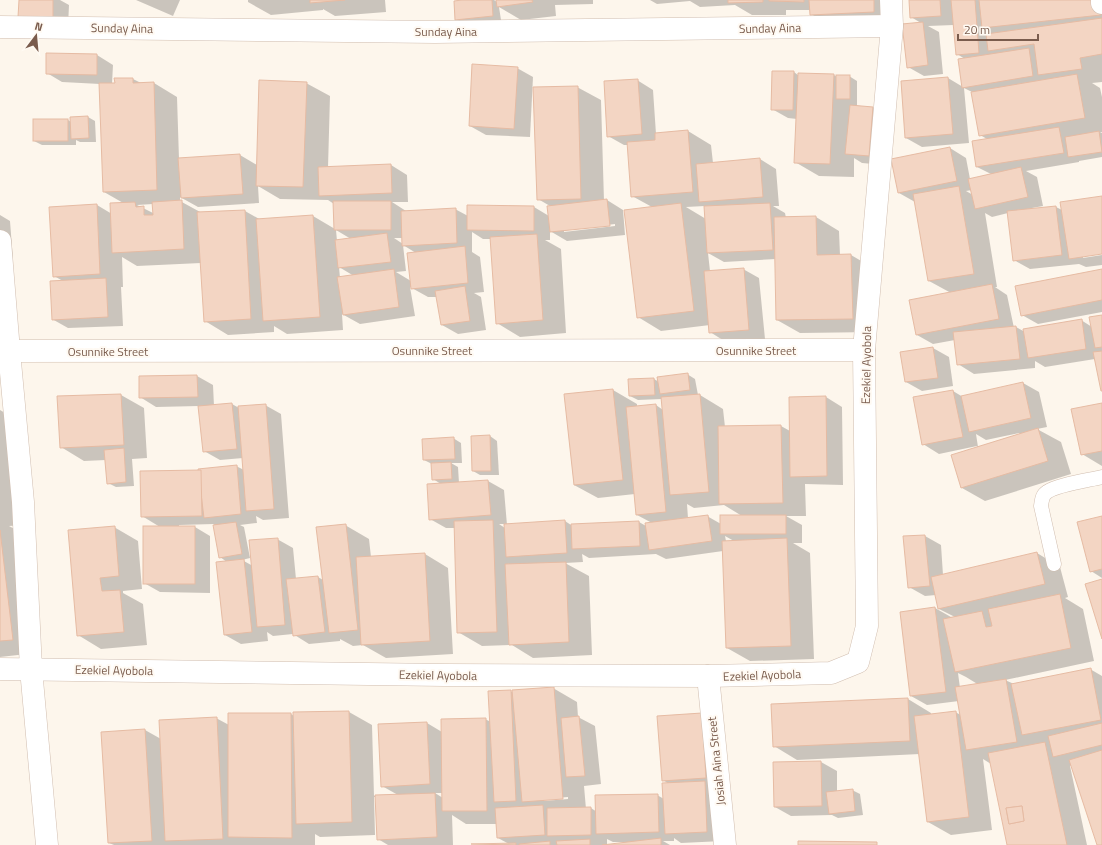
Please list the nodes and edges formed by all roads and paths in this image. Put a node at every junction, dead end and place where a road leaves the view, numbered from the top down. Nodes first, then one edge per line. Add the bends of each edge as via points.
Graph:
1 (891, 0) edge
2 (1102, 0) edge
3 (1102, 3) edge
4 (892, 26) junction
5 (0, 27) edge
6 (0, 241) edge
7 (864, 350) junction
8 (4, 351) edge
9 (1102, 477) edge
10 (1054, 564) dead end
11 (0, 669) edge
12 (32, 669) junction
13 (708, 676) junction
14 (47, 845) edge
15 (725, 845) edge

1 - 4 street, Ezekiel Ayobola
2 - 3 street
4 - 5 street, Sunday Aina via 435,32
4 - 7 street, Ezekiel Ayobola
6 - 8 street
7 - 8 street, Osunnike Street
7 - 13 street, Ezekiel Ayobola via 867,626 858,662 831,673
8 - 12 street via 23,502
9 - 10 lane via 1059,487 1048,491 1043,497 1041,506
11 - 12 street, Ezekiel Ayobola
12 - 13 street, Ezekiel Ayobola
12 - 14 street
13 - 15 street, Josiah Aina Street

